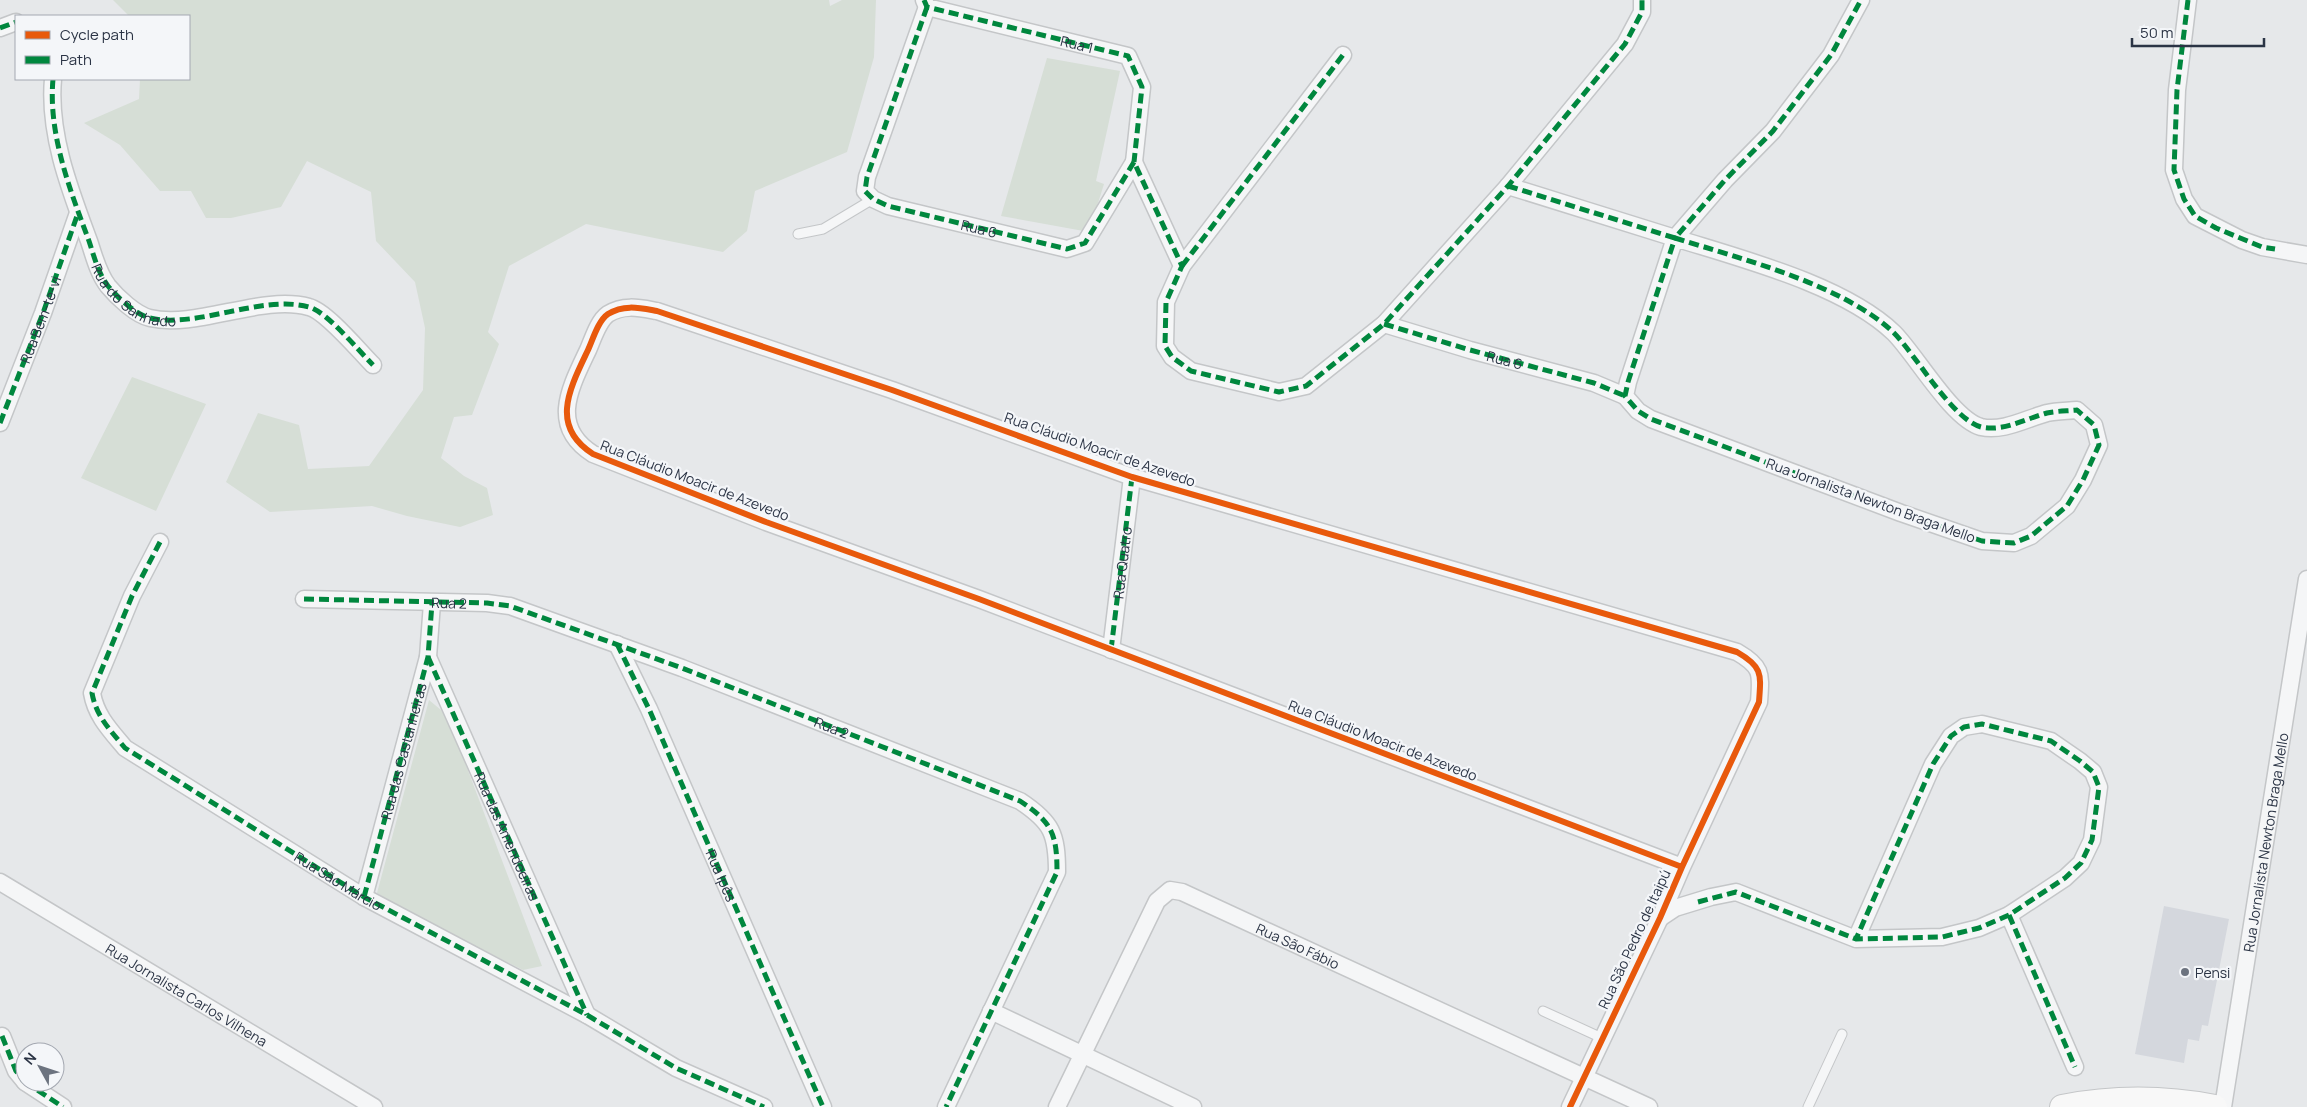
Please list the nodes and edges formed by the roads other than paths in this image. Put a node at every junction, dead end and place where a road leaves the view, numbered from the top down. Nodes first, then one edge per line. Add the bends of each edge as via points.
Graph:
1 (1642, 0) edge
2 (1861, 0) edge
3 (2188, 0) edge
4 (926, 3) edge
5 (15, 22) edge
6 (0, 28) edge
7 (1343, 54) dead end
8 (53, 80) edge
9 (1134, 162) junction
10 (1508, 186) junction
11 (873, 199) junction
12 (78, 213) junction
13 (798, 234) dead end
14 (1676, 238) junction
15 (2307, 255) edge
16 (1182, 266) junction
17 (1384, 324) junction
18 (373, 365) dead end
19 (1625, 396) junction
20 (0, 423) edge
21 (1132, 477) junction
22 (160, 542) dead end
23 (2307, 579) edge
24 (304, 599) dead end
25 (432, 603) junction
26 (617, 644) junction
27 (1111, 650) junction
28 (1737, 652) joint
29 (428, 657) junction
30 (1682, 867) junction
31 (0, 882) edge
32 (364, 897) junction
33 (2009, 915) junction
34 (1660, 918) junction
35 (1856, 939) junction
36 (991, 1011) junction
37 (1543, 1011) dead end
38 (587, 1016) junction
39 (1842, 1034) dead end
40 (2, 1036) dead end
41 (1602, 1038) junction
42 (1081, 1055) junction
43 (2075, 1067) dead end
44 (15, 1068) edge
45 (1583, 1078) junction
46 (40, 1092) edge
47 (63, 1107) edge
48 (374, 1107) edge
49 (764, 1107) edge
50 (823, 1107) edge
51 (946, 1107) edge
52 (1057, 1107) edge
53 (1193, 1107) edge
54 (1570, 1107) edge
55 (1649, 1107) edge
56 (1808, 1107) edge
57 (2062, 1107) edge
58 (2215, 1107) edge
59 (2224, 1107) edge

1 - 10 street via 1642,12 1625,44
2 - 14 street via 1831,55 1773,131 1725,180
3 - 15 street via 2177,90 2174,170 2184,199 2195,216 2242,240
4 - 9 street, Rua 1 via 1128,56 1142,88
4 - 11 street via 867,177 865,191
5 - 6 street
7 - 16 street
8 - 12 street, Rua do Sanhado via 54,126
9 - 11 street, Rua 6 via 1085,243 1067,249 888,206
9 - 16 street
10 - 14 street
10 - 17 street
11 - 13 lane via 823,229
12 - 18 street, Rua do Sanhado via 108,286 133,309 149,318 178,319 277,304 309,306
12 - 20 street, Rua Bem-te-vi
14 - 19 street
14 - 19 street, Rua Jornalista Newton Braga Mello via 1846,298 1893,332 1963,417 1979,426 1998,428 2049,413 2077,410 2094,425 2099,445 2083,480 2066,506 2031,536 2014,543 1982,541 1651,419 1638,411
16 - 17 street via 1166,302 1165,346 1172,357 1190,371 1279,392 1293,390 1306,386
17 - 19 street, Rua 6 via 1594,383
21 - 27 street, Rua Quatro
21 - 27 street, Rua Cláudio Moacir de Azevedo via 883,386 657,311 633,307 620,309 602,319 569,390 567,414 571,434 582,447 594,454 766,522
21 - 28 street, Rua Cláudio Moacir de Azevedo
22 - 32 street, Rua São Márcio via 132,596 92,692 100,718 125,748
23 - 59 street, Rua Jornalista Newton Braga Mello
24 - 25 street, Rua 2
25 - 26 street, Rua 2 via 510,606
25 - 29 street, Rua das Castanheiras
26 - 36 street, Rua 2 via 1020,801 1040,814 1053,833 1057,846 1057,872
26 - 50 street, Rua Ipês via 649,709
27 - 30 street, Rua Cláudio Moacir de Azevedo
28 - 30 street, Rua São Pedro de Itaipú via 1757,665 1761,676 1758,702
29 - 32 street, Rua das Castanheiras
29 - 38 street, Rua das Amendoeiras
30 - 34 street, Rua São Pedro de Itaipú
31 - 48 street, Rua Jornalista Carlos Vilhena
32 - 38 street, Rua São Márcio
33 - 35 street via 1979,928 1942,937
33 - 35 street via 2065,878 2081,863 2092,840 2099,788 2093,772 2051,741 1982,724 1964,727 1952,736 1933,764
33 - 43 street
34 - 35 street via 1675,908 1736,892
34 - 41 street, Rua São Pedro de Itaipú
36 - 42 street
36 - 51 street, Rua 2
37 - 41 lane
38 - 49 street, Rua São Márcio via 676,1068
39 - 56 lane
40 - 44 street
41 - 45 street, Rua São Pedro de Itaipú
42 - 45 street, Rua São Fábio via 1157,901 1170,890 1182,892
42 - 52 street, Rua São Fábio
42 - 53 street
45 - 54 street, Rua São Pedro de Itaipú
45 - 55 street, Rua São Fábio
46 - 47 street
57 - 58 main road via 2134,1098

